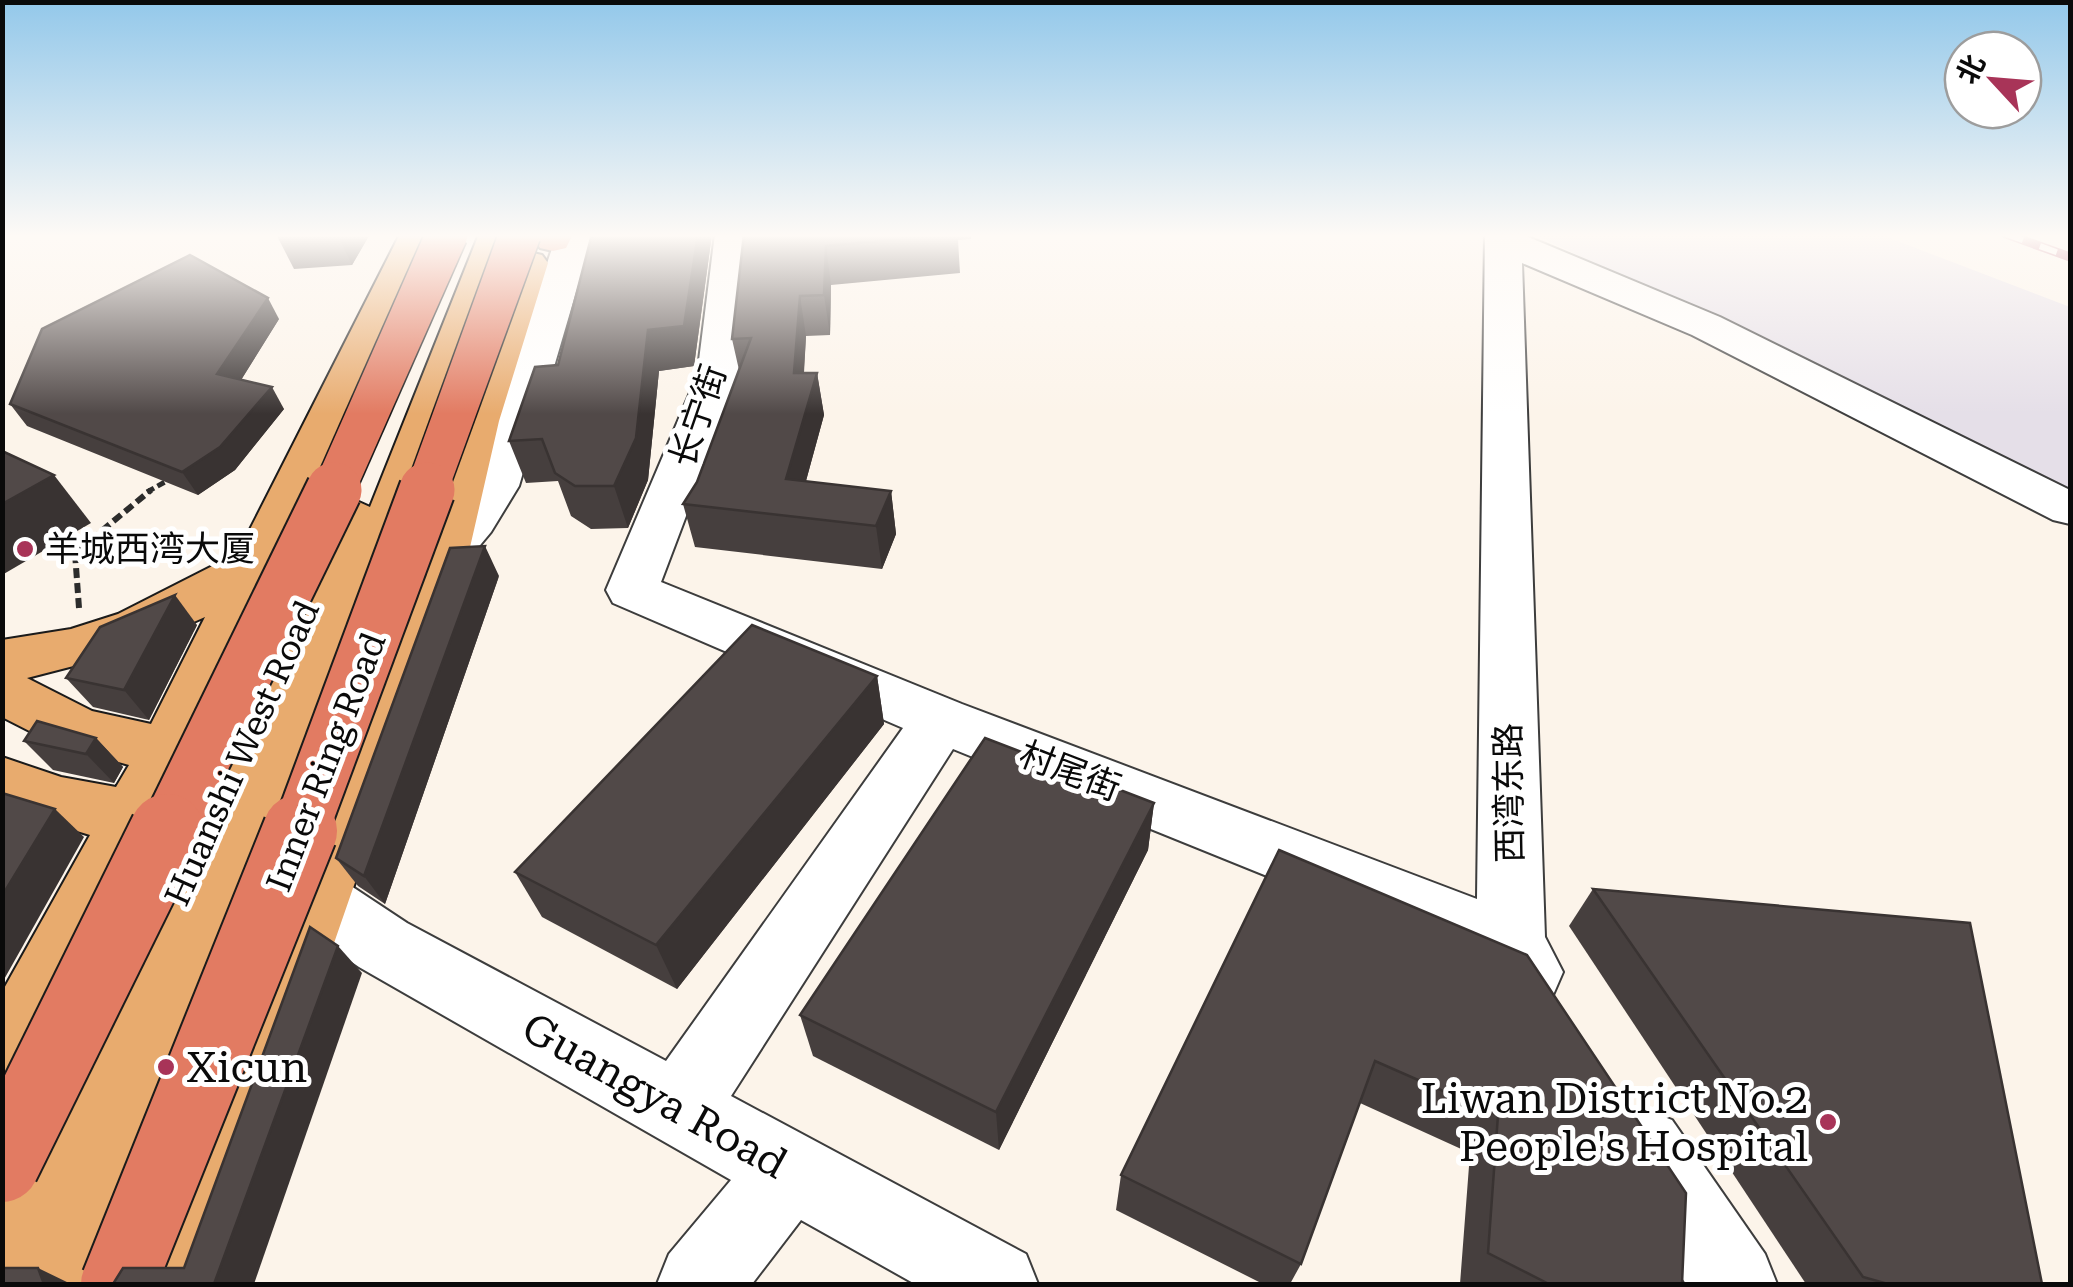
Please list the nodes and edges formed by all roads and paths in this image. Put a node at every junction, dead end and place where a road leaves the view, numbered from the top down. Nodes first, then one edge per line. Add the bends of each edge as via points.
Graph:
1 (390, 294) edge
2 (468, 294) edge
3 (480, 294) edge
4 (488, 294) edge
5 (493, 294) edge
6 (556, 294) edge
7 (727, 294) edge
8 (1504, 294) edge
9 (1632, 294) edge
10 (179, 476) edge
11 (2070, 509) edge
12 (443, 556) junction
13 (261, 562) junction
14 (632, 590) joint
15 (79, 609) dead end
16 (329, 649) junction
17 (2, 660) edge
18 (2, 690) edge
19 (941, 720) junction
20 (353, 752) junction
21 (2, 781) edge
22 (214, 787) junction
23 (143, 840) junction
24 (318, 901) junction
25 (1511, 943) junction
26 (158, 998) junction
27 (1557, 1018) edge
28 (17, 1040) edge
29 (1613, 1102) edge
30 (679, 1108) junction
31 (2, 1130) edge
32 (2, 1165) edge
33 (790, 1169) junction
34 (2, 1265) edge
35 (59, 1284) edge
36 (118, 1284) edge
37 (174, 1284) edge
38 (699, 1284) edge
39 (996, 1284) edge
40 (1735, 1284) edge

1 - 13 main road
2 - 23 highway, bridge via 309,546
3 - 16 main road, Huanshi West Road via 399,497
4 - 20 highway, Inner Ring Road, bridge via 434,538
5 - 12 main road via 477,421
6 - 12 street via 495,486
7 - 14 street, 长宁街 via 718,376
8 - 25 street, 西湾东路
9 - 11 street
10 - 15 path via 147,492 76,553
12 - 16 main road
12 - 20 main road
13 - 17 main road via 143,626 79,647
13 - 22 main road
14 - 19 street, 村尾街
16 - 22 main road, Huanshi West Road
16 - 22 main road, Huanshi West Road via 259,717
18 - 22 main road
19 - 25 street, 村尾街
19 - 30 street
20 - 22 main road
20 - 24 main road
20 - 36 highway, Inner Ring Road, bridge
21 - 23 main road
22 - 23 main road
22 - 24 main road
22 - 26 main road, Huanshi West Road
23 - 28 main road
23 - 31 highway, bridge
23 - 32 highway, bridge
24 - 30 street, Guangya Road via 383,945
24 - 37 main road
25 - 27 street
26 - 28 street
26 - 34 main road, Huanshi West Road
26 - 35 main road, Huanshi West Road
29 - 40 street
30 - 33 street, Guangya Road
33 - 38 street
33 - 39 street, Guangya Road

